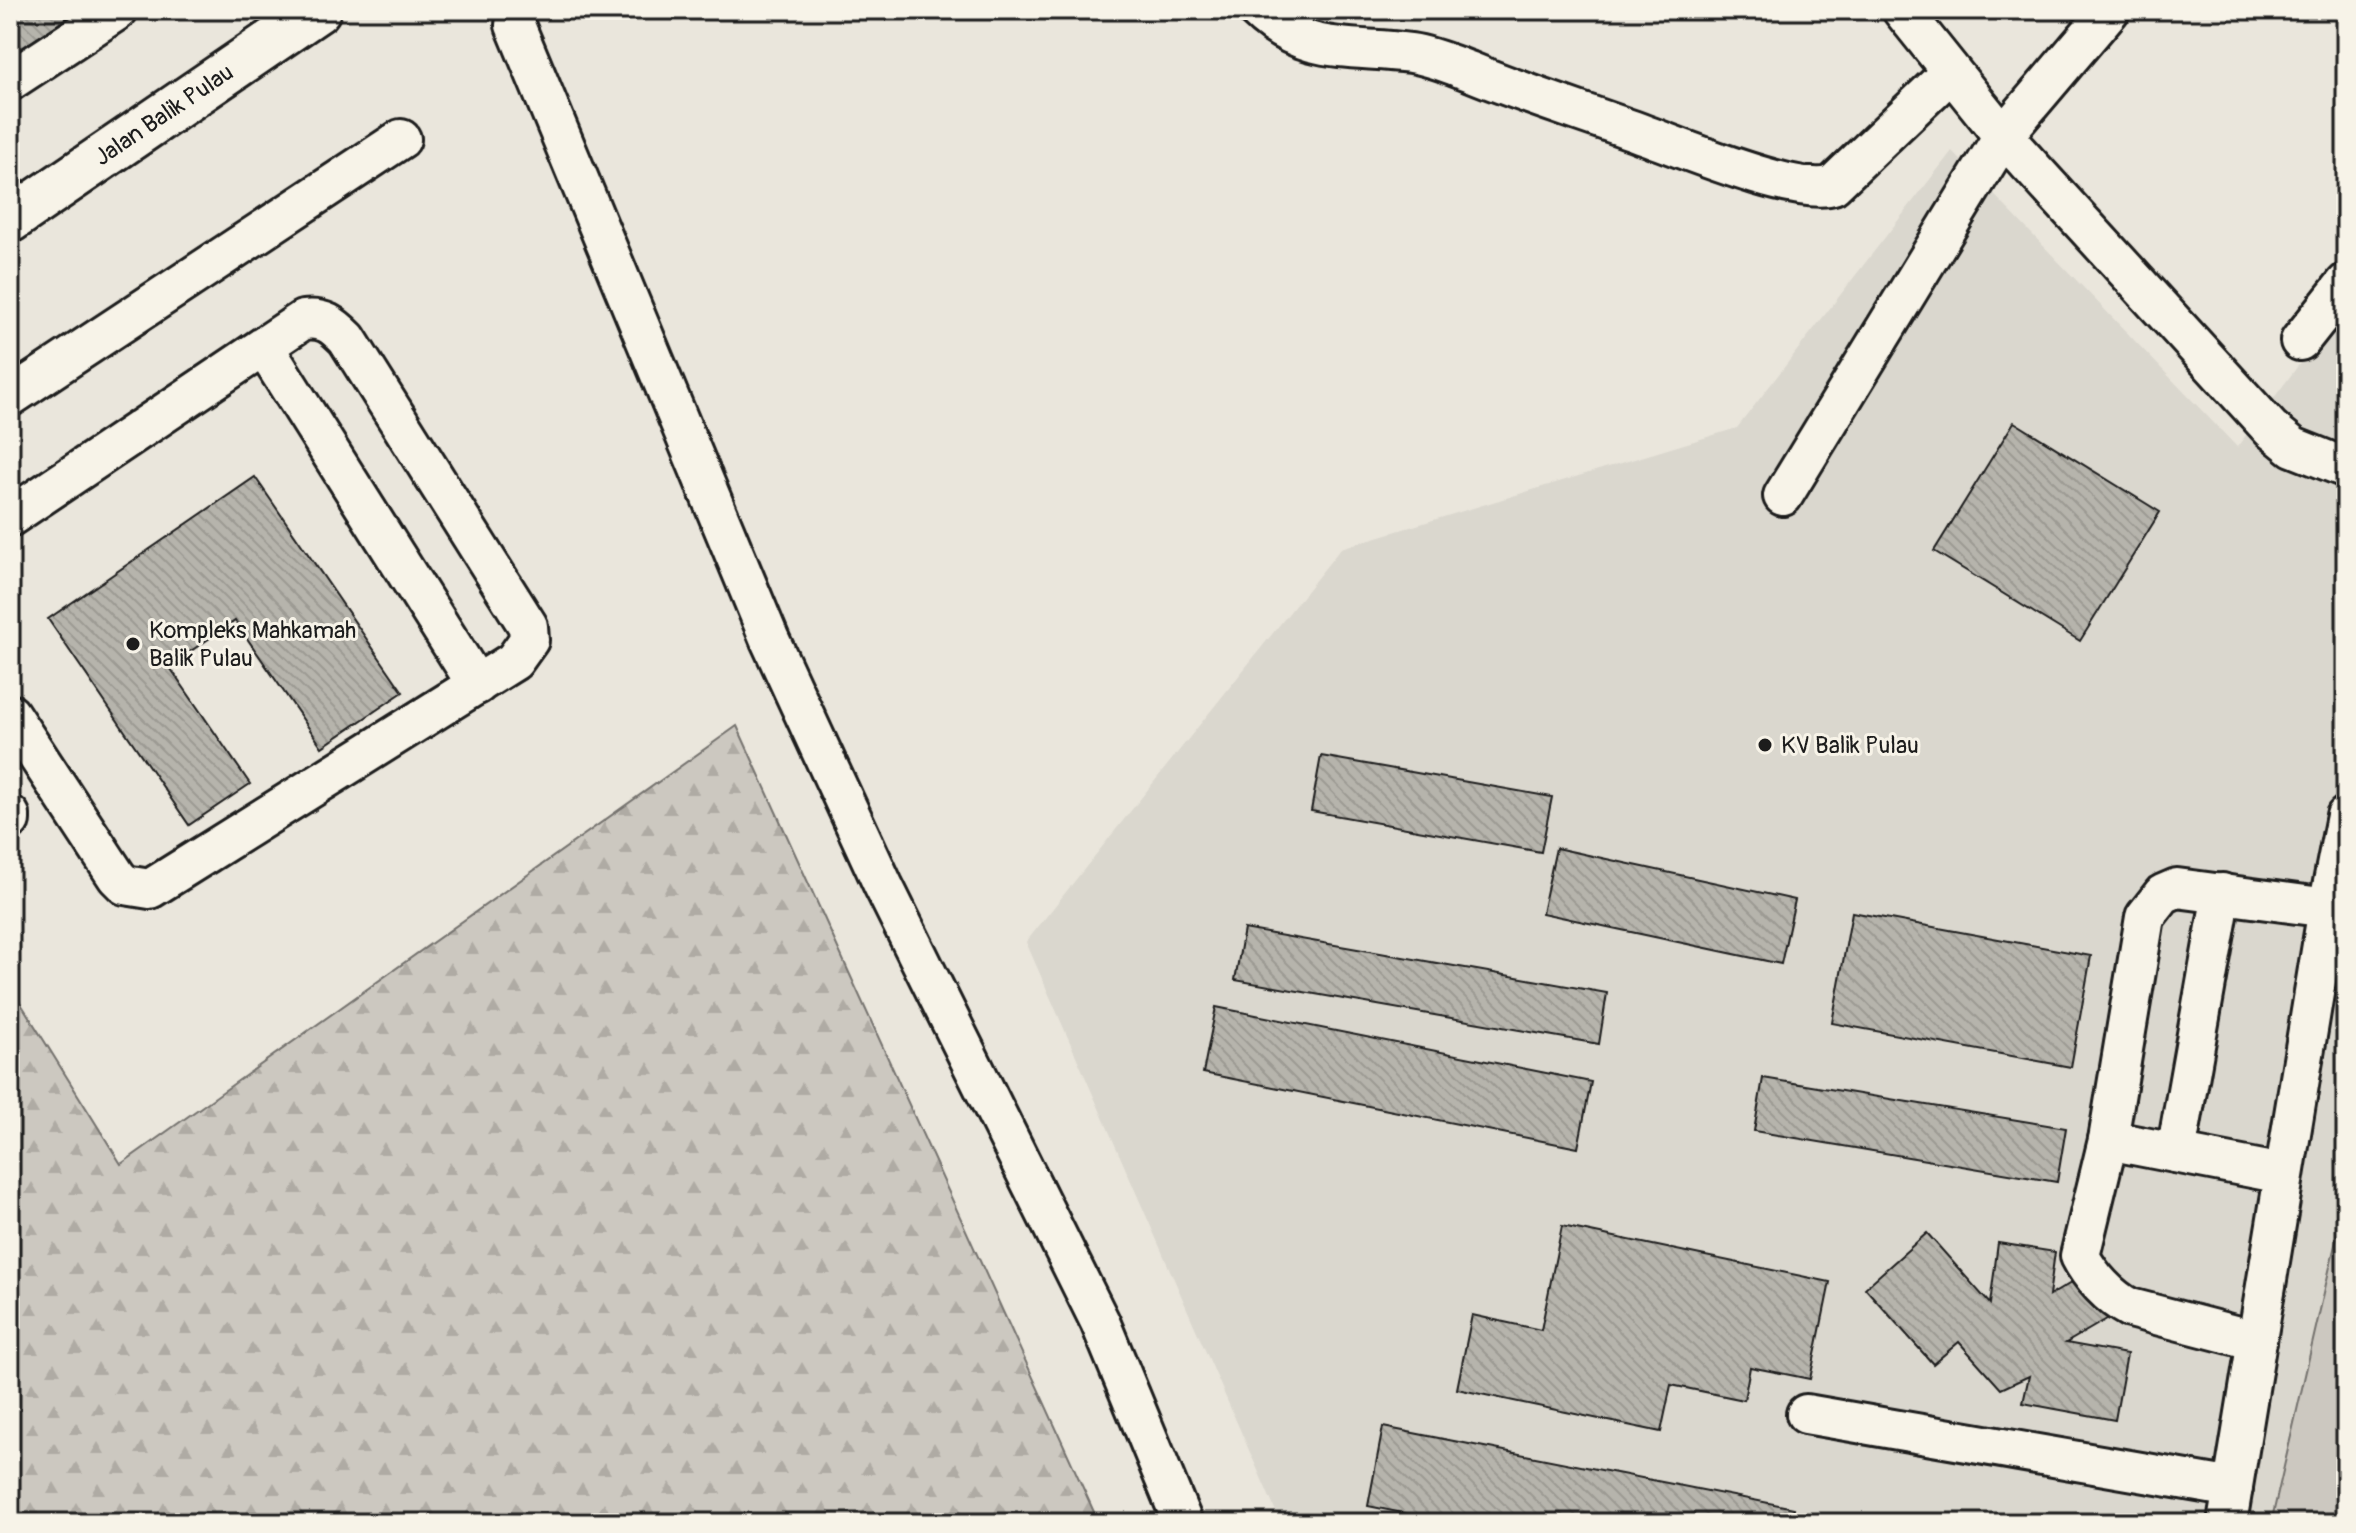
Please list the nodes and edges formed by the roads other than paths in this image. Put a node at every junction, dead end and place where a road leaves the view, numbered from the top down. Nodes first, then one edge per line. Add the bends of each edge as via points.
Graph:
1 (118, 10) edge
2 (318, 10) edge
3 (1257, 10) edge
4 (1902, 10) edge
5 (2110, 10) edge
6 (515, 25) dead end
7 (1951, 72) junction
8 (10, 81) edge
9 (2003, 136) junction
10 (401, 139) dead end
11 (10, 220) edge
12 (2346, 283) edge
13 (2300, 341) dead end
14 (264, 347) junction
15 (10, 397) edge
16 (2346, 468) edge
17 (1783, 496) dead end
18 (10, 517) edge
19 (477, 685) junction
20 (10, 714) edge
21 (2346, 816) edge
22 (2222, 893) junction
23 (2328, 908) junction
24 (2108, 1140) junction
25 (2176, 1153) junction
26 (2283, 1174) junction
27 (2257, 1341) junction
28 (1806, 1414) dead end
29 (2230, 1505) edge
30 (1183, 1523) edge

1 - 8 street
2 - 11 main road, Jalan Balik Pulau
3 - 7 street via 1306,42 1446,62 1536,99 1813,188 1833,185
4 - 7 street
5 - 9 street
6 - 30 street via 770,640 883,885 1100,1322
7 - 9 street
9 - 16 street via 2271,429 2293,447
9 - 17 street
10 - 15 street
12 - 13 street
14 - 18 street
14 - 19 street
14 - 19 street via 303,320 316,318 347,339 528,626 529,640 522,651
19 - 20 street via 150,889 125,885 117,877
21 - 23 street
22 - 23 street
22 - 24 street via 2177,888 2163,894 2145,917
22 - 25 street
23 - 26 street
24 - 25 street
24 - 27 street via 2080,1256 2085,1266 2130,1308
25 - 26 street
26 - 27 street
27 - 29 street
28 - 29 street

